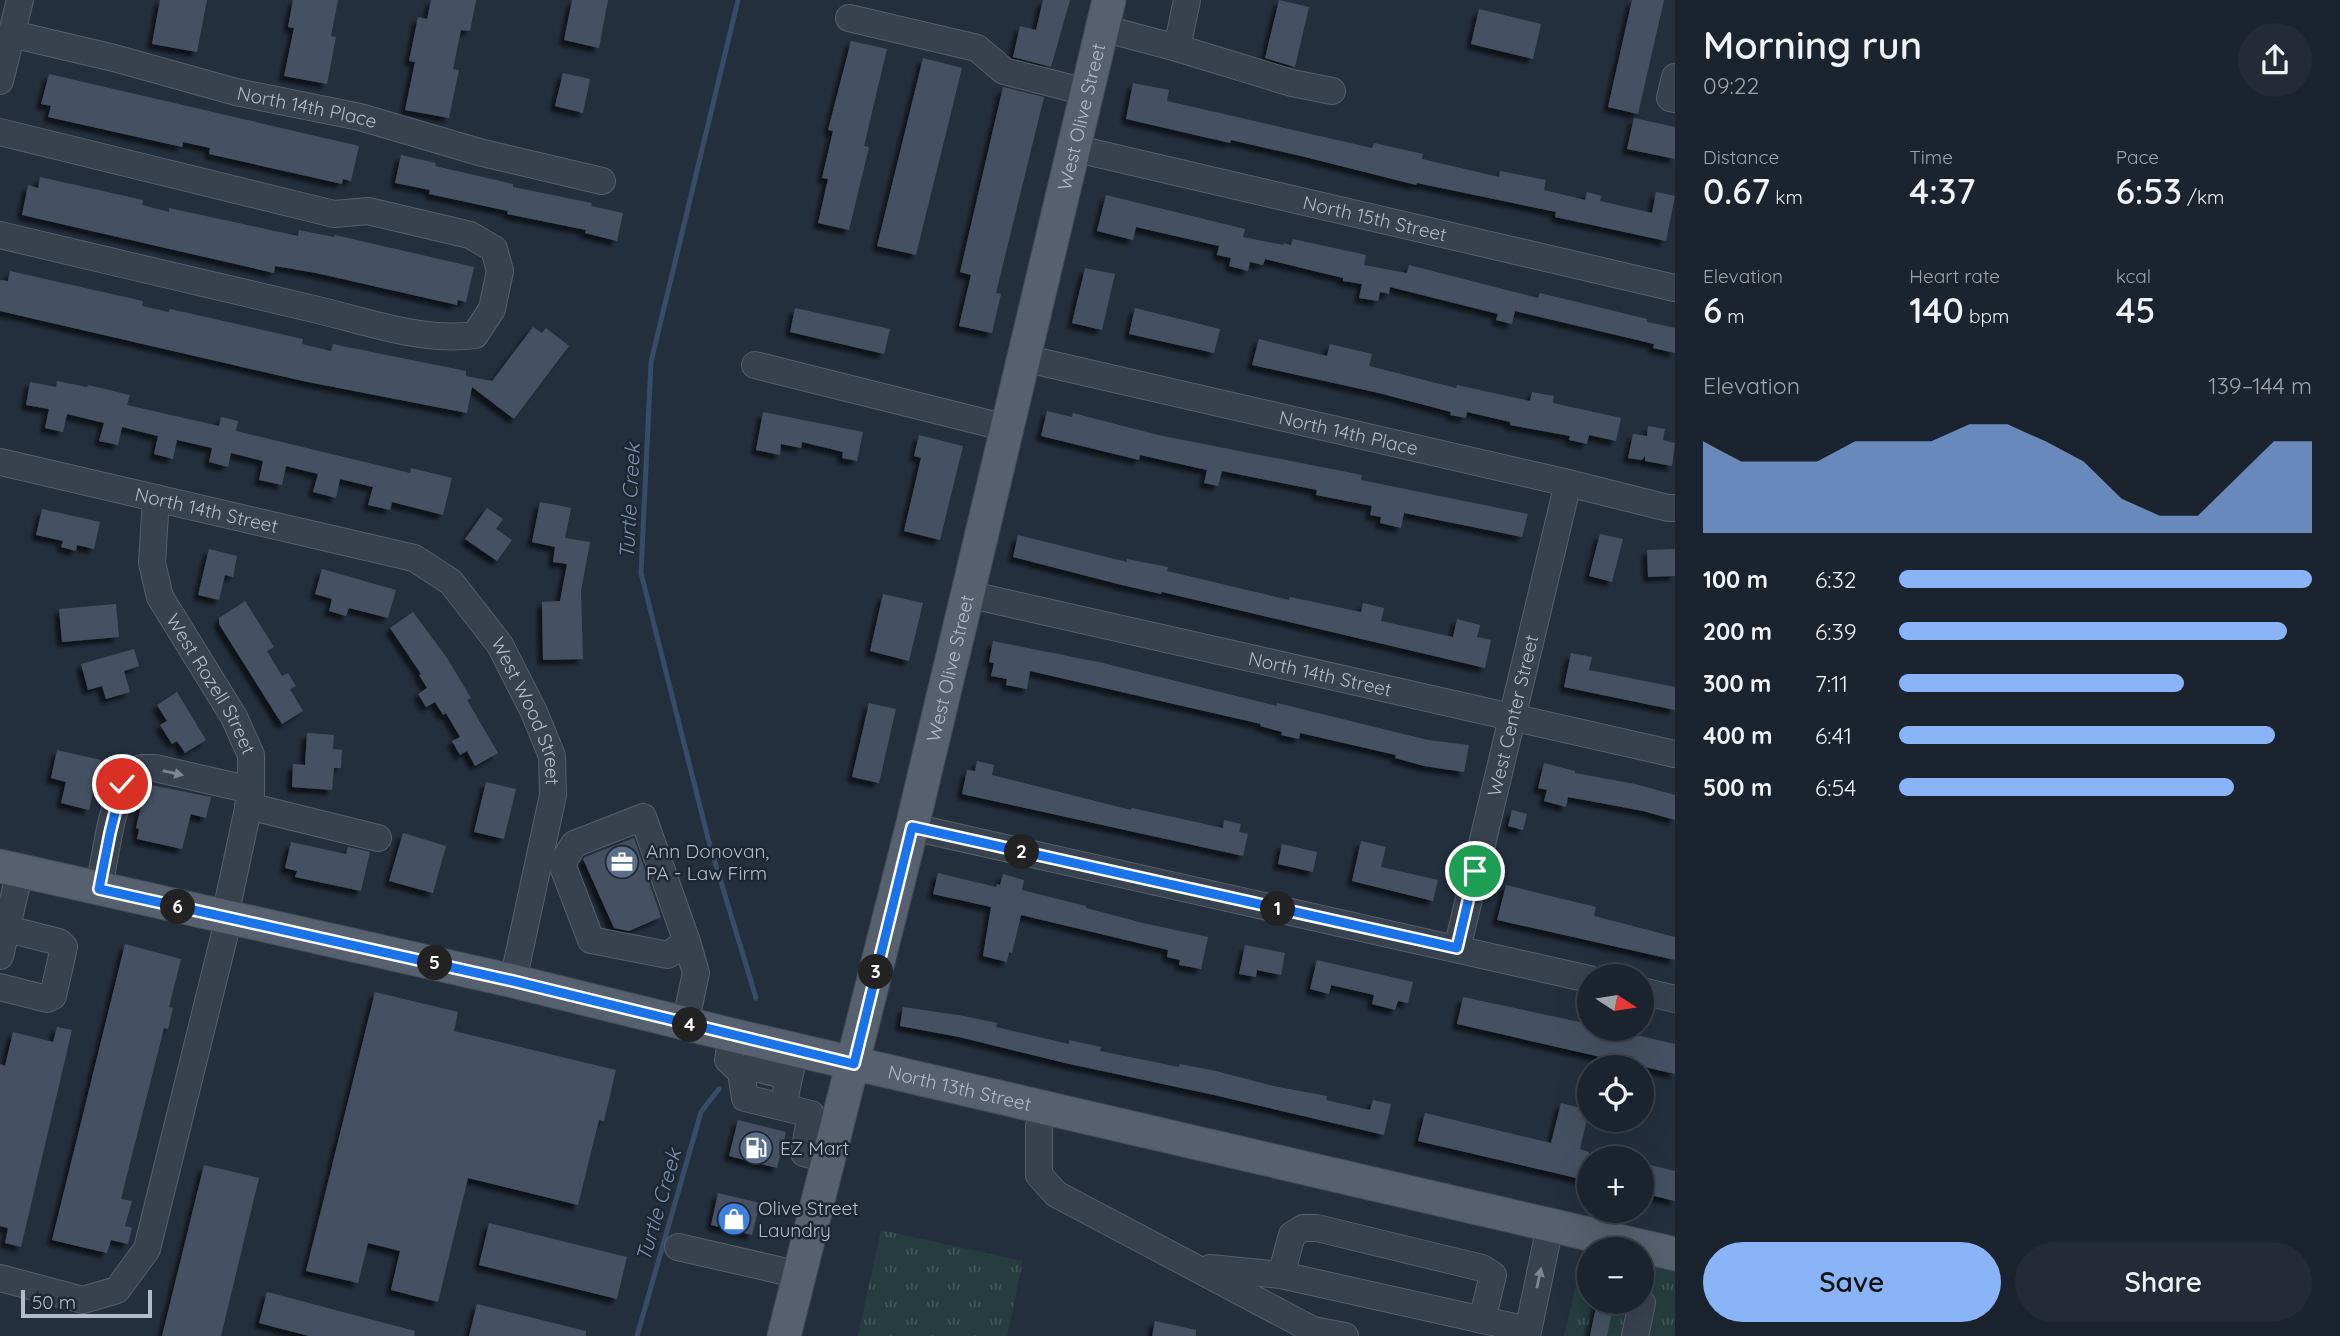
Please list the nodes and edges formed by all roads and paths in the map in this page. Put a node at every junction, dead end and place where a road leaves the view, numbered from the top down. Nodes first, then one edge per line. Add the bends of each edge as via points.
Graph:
1 (20, 0) edge
2 (1188, 0) edge
3 (1105, 14) edge
4 (849, 18) dead end
5 (12, 34) junction
6 (1177, 48) junction
7 (1675, 77) edge
8 (0, 80) edge
9 (1332, 91) dead end
10 (1086, 92) junction
11 (1675, 99) edge
12 (0, 132) edge
13 (1073, 148) junction
14 (602, 181) dead end
15 (0, 234) edge
16 (1675, 288) edge
17 (1023, 358) junction
18 (755, 365) dead end
19 (1007, 428) junction
20 (0, 461) edge
21 (1568, 484) junction
22 (156, 498) junction
23 (1675, 508) edge
24 (414, 558) joint
25 (967, 594) junction
26 (1512, 717) junction
27 (1675, 754) edge
28 (250, 798) junction
29 (912, 827) junction
30 (378, 838) dead end
31 (551, 861) junction
32 (10, 868) edge
33 (99, 889) junction
34 (227, 916) junction
35 (3, 928) edge
36 (687, 942) junction
37 (1457, 948) junction
38 (0, 956) edge
39 (1577, 976) edge
40 (513, 981) junction
41 (0, 987) edge
42 (1654, 994) edge
43 (1675, 999) edge
44 (685, 1024) junction
45 (732, 1035) junction
46 (792, 1063) junction
47 (854, 1064) junction
48 (741, 1072) junction
49 (783, 1107) junction
50 (1043, 1108) junction
51 (829, 1160) junction
52 (1550, 1226) junction
53 (678, 1247) dead end
54 (1675, 1254) edge
55 (1194, 1266) junction
56 (800, 1275) junction
57 (1281, 1275) junction
58 (0, 1278) edge
59 (1640, 1314) edge
60 (1482, 1320) junction
61 (1527, 1333) edge
62 (784, 1336) edge
63 (1345, 1336) edge
64 (1635, 1336) edge

1 - 5 street
2 - 6 street
3 - 6 street
3 - 10 main road, West Olive Street
4 - 10 street via 977,48 1004,71
5 - 8 street
5 - 14 street, North 14th Place via 236,92 372,120 479,152
6 - 9 street
7 - 11 street via 1670,98
10 - 13 main road, West Olive Street
12 - 15 street via 334,214 368,211 470,235 494,249 500,271 492,309 475,335 452,339
13 - 16 street, North 15th Street
13 - 17 main road, West Olive Street
17 - 19 main road, West Olive Street
17 - 21 street, North 14th Place
18 - 19 street
19 - 25 main road, West Olive Street
20 - 22 street, North 14th Street
21 - 23 street, North 14th Place
21 - 26 street, West Center Street
22 - 24 street, North 14th Street
22 - 28 street, West Rozell Street via 152,563 160,597 234,717 251,755
24 - 31 street, West Wood Street via 451,582 500,645 543,734 552,756
25 - 26 street, North 14th Street
25 - 29 main road, West Olive Street
26 - 27 street, North 14th Street
26 - 37 street, West Center Street
28 - 30 street
33 -> 28 street via 122,784 129,772 155,768
28 - 34 street, West Rozell Street
29 - 37 street
29 - 47 main road, West Olive Street
31 - 36 street via 591,940 668,955
31 - 36 street via 574,844 643,817
31 - 40 street, West Wood Street
32 - 33 main road, North 13th Street
32 - 35 street
33 - 34 main road, North 13th Street
34 - 40 main road, North 13th Street
34 - 58 street, West Rozell Street via 147,1249 117,1290 83,1300
35 - 38 street
35 - 41 street via 64,947 53,996 47,999
36 - 44 street via 696,973
37 - 39 street
40 - 44 main road, North 13th Street
42 - 43 street
44 - 45 main road, North 13th Street
45 - 46 main road, North 13th Street
45 - 48 street via 728,1060
46 - 47 main road, North 13th Street
46 - 48 street
46 - 49 street
47 - 50 main road, North 13th Street
47 - 51 main road, West Olive Street
48 - 49 street via 745,1098
49 - 51 street via 811,1114 804,1153
50 - 52 main road, North 13th Street
50 - 55 street via 1039,1175 1056,1194
51 - 56 main road, West Olive Street
52 - 54 main road, North 13th Street
61 -> 52 street
53 - 56 street
55 - 57 street
55 - 63 street via 1313,1330
56 - 62 main road, West Olive Street
57 - 60 street
57 - 60 street via 1292,1235 1303,1228 1317,1228 1482,1268 1493,1275
59 - 64 street
60 - 61 street

